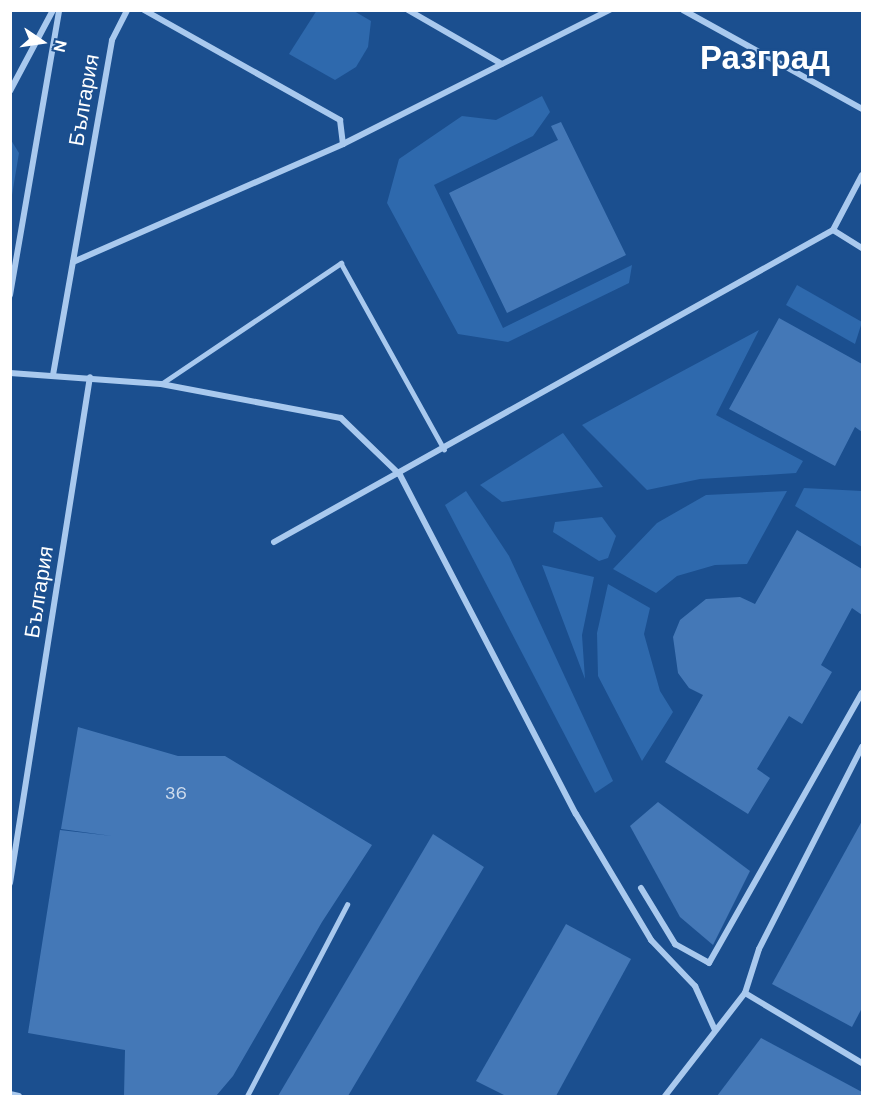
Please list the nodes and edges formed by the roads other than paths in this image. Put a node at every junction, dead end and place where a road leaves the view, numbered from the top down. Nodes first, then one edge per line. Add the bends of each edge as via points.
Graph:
1 (53, 10) edge
2 (59, 10) edge
3 (127, 10) edge
4 (144, 10) edge
5 (408, 10) edge
6 (610, 10) edge
7 (683, 10) edge
8 (502, 64) junction
9 (10, 91) edge
10 (862, 109) edge
11 (343, 144) junction
12 (862, 175) edge
13 (833, 230) junction
14 (862, 248) edge
15 (73, 262) junction
16 (10, 295) edge
17 (10, 373) edge
18 (53, 375) junction
19 (90, 377) junction
20 (161, 384) junction
21 (444, 449) junction
22 (400, 475) junction
23 (274, 542) dead end
24 (862, 693) edge
25 (862, 747) edge
26 (10, 883) edge
27 (641, 888) dead end
28 (347, 905) dead end
29 (745, 993) junction
30 (715, 1030) junction
31 (862, 1063) edge
32 (10, 1094) edge
33 (19, 1096) edge
34 (247, 1096) edge
35 (665, 1096) edge

1 - 9 street
2 - 16 street, България
3 - 15 street, България via 112,40
4 - 11 street via 340,120
5 - 8 street
6 - 8 street
7 - 10 street
8 - 11 street
11 - 15 street
12 - 13 street
13 - 14 street
13 - 21 street
15 - 18 street, България
17 - 18 street
18 - 19 street
19 - 20 street
19 - 26 street, България
20 - 21 lane via 340,263
20 - 22 street via 341,418
21 - 22 street
22 - 23 street
22 - 30 street via 576,814 651,940 695,986
24 - 27 street via 709,963 675,944
25 - 29 street via 759,949
28 - 34 lane
29 - 30 street
29 - 31 street
30 - 35 street
32 - 33 street

